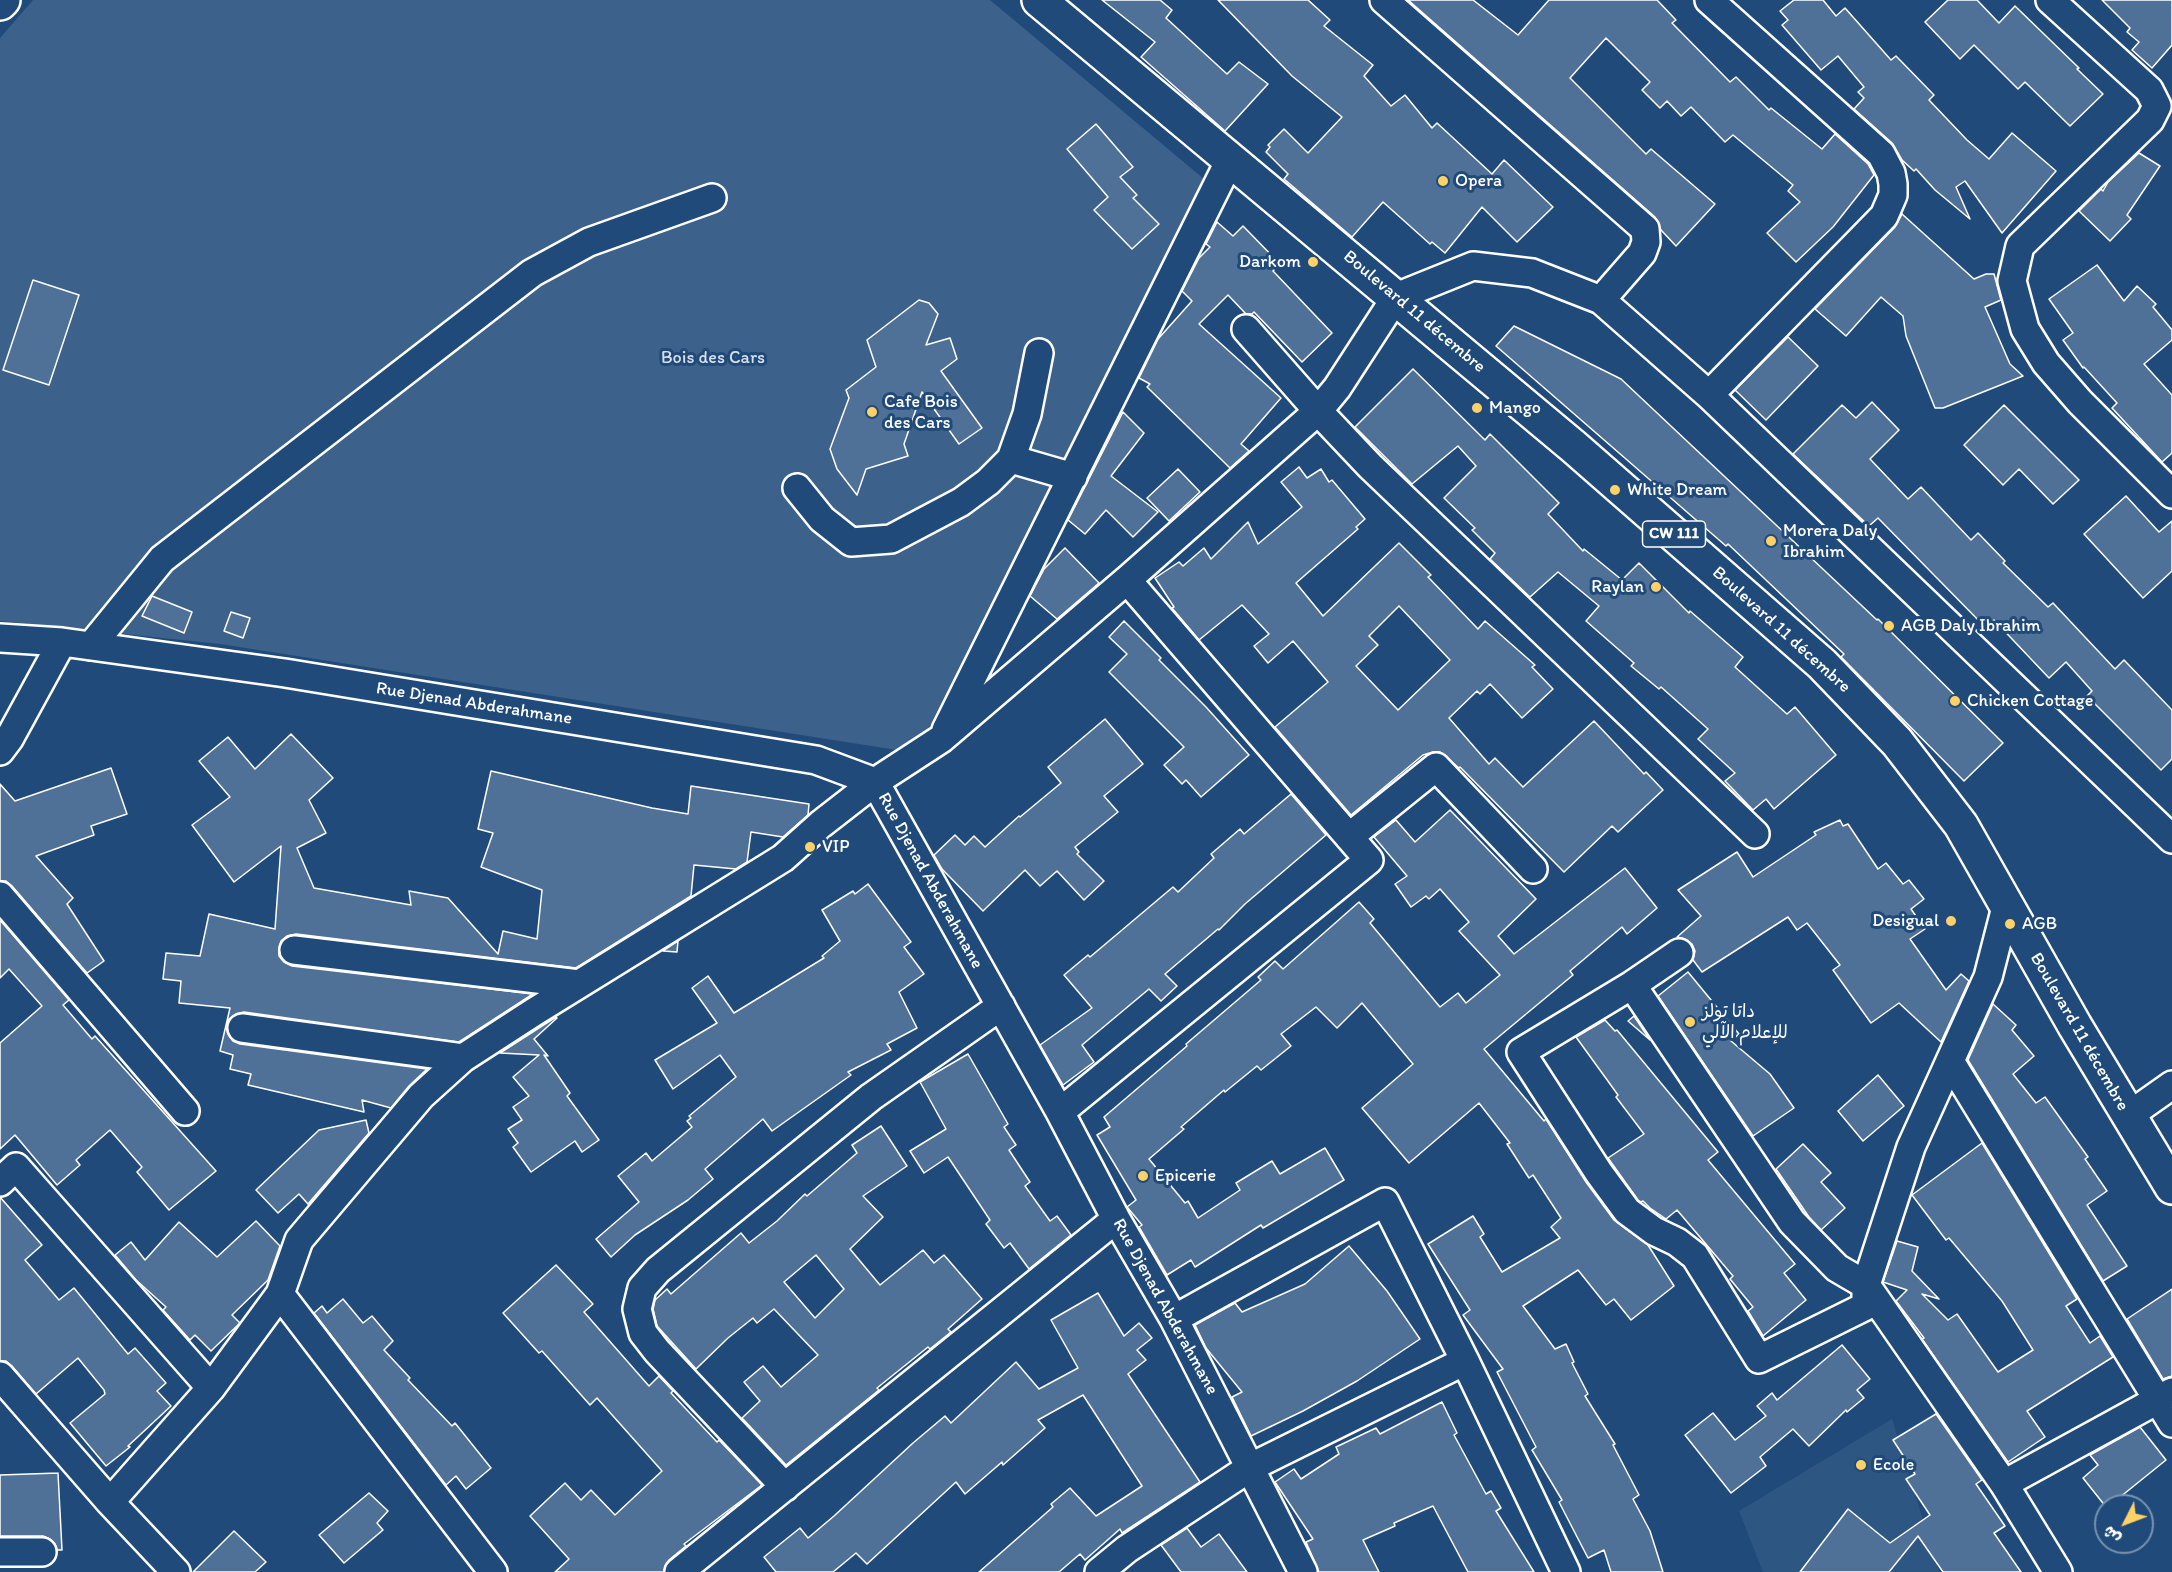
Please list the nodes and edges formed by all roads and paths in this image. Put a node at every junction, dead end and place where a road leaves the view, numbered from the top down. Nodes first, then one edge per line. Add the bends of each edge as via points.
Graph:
1 (3, 0) edge
2 (1039, 0) edge
3 (1384, 0) edge
4 (1709, 0) edge
5 (2050, 0) edge
6 (0, 3) edge
7 (1230, 160) junction
8 (712, 198) dead end
9 (1396, 297) junction
10 (1601, 300) junction
11 (1246, 329) dead end
12 (1039, 353) dead end
13 (1709, 395) junction
14 (1318, 411) junction
15 (1011, 459) junction
16 (1073, 477) junction
17 (797, 489) dead end
18 (2172, 494) edge
19 (1126, 580) junction
20 (0, 638) edge
21 (62, 642) junction
22 (91, 646) junction
23 (941, 739) junction
24 (0, 751) edge
25 (874, 782) junction
26 (1755, 834) dead end
27 (1349, 837) junction
28 (2172, 839) edge
29 (1533, 869) dead end
30 (0, 896) edge
31 (2006, 907) junction
32 (294, 950) dead end
33 (1679, 953) dead end
34 (579, 984) junction
35 (1632, 985) junction
36 (1001, 1006) junction
37 (242, 1028) dead end
38 (463, 1058) junction
39 (1950, 1061) junction
40 (2172, 1085) edge
41 (185, 1111) dead end
42 (1060, 1112) junction
43 (2128, 1116) junction
44 (0, 1182) edge
45 (2172, 1187) edge
46 (1116, 1219) junction
47 (1866, 1285) junction
48 (280, 1294) junction
49 (1174, 1319) junction
50 (1466, 1361) junction
51 (0, 1376) edge
52 (211, 1388) junction
53 (2165, 1396) edge
54 (2172, 1423) edge
55 (1251, 1467) junction
56 (2004, 1484) junction
57 (785, 1487) junction
58 (110, 1502) junction
59 (0, 1552) edge
60 (42, 1552) dead end
61 (176, 1572) edge
62 (493, 1572) edge
63 (679, 1572) edge
64 (1099, 1572) edge
65 (1303, 1572) edge
66 (1566, 1572) edge
67 (2058, 1572) edge

1 - 6 main road
2 - 7 main road, Boulevard 11 décembre / CW 111
3 - 10 street via 1645,229 1642,253
4 - 13 street via 1881,154 1891,173 1893,195 1884,216
5 - 18 street via 2149,90 2157,106 2150,120 2020,246 2012,280 2025,329 2046,363
7 - 9 main road, Boulevard 11 décembre / CW 111
7 - 16 street
8 - 22 street via 589,242 532,273 162,559
9 - 10 street via 1473,266 1532,273
9 - 14 street
9 - 31 main road, Boulevard 11 décembre / CW 111 via 1822,664 1897,742 1961,825
10 - 13 street
11 - 14 street
12 - 15 street via 1027,414
13 - 28 street
14 - 19 street
14 - 26 street via 1370,466
15 - 16 street
15 - 17 street via 961,502 891,538 879,540 851,542 822,519
16 - 23 street
19 - 23 street
19 - 27 street
20 - 21 street, Rue Djenad Abderahmane
21 - 22 street, Rue Djenad Abderahmane
21 - 24 street
22 - 25 street, Rue Djenad Abderahmane via 285,673 816,760
23 - 25 street
25 - 34 street via 783,858
25 - 36 street, Rue Djenad Abderahmane
27 - 29 street via 1436,768
27 - 42 street via 1369,860
30 - 41 street
31 - 39 street via 1988,977
31 - 43 main road, Boulevard 11 décembre / CW 111
32 - 34 street
33 - 35 street
34 - 38 street
35 - 47 street via 1792,1222 1837,1268
35 - 47 street via 1521,1052 1627,1211 1695,1256 1759,1359 1866,1306
36 - 42 street, Rue Djenad Abderahmane
36 - 57 street via 871,1098 658,1270 642,1288 637,1309 643,1333
37 - 38 street
38 - 48 street via 421,1096 299,1240
39 - 47 street via 1911,1147
39 - 53 street
40 - 43 street
42 - 46 street, Rue Djenad Abderahmane
43 - 45 main road, Boulevard 11 décembre / CW 111
44 - 52 street via 16,1167
46 - 49 street, Rue Djenad Abderahmane
46 - 57 street
47 - 56 street
48 - 52 street
48 - 62 street
49 - 50 street via 1385,1202
49 - 55 street, Rue Djenad Abderahmane
50 - 55 street
50 - 66 street
51 - 58 street
52 - 58 street
53 - 54 street
53 - 56 street
55 - 64 street via 1127,1549
55 - 65 street, Rue Djenad Abderahmane
56 - 67 street
57 - 63 street
58 - 61 street
59 - 60 street

